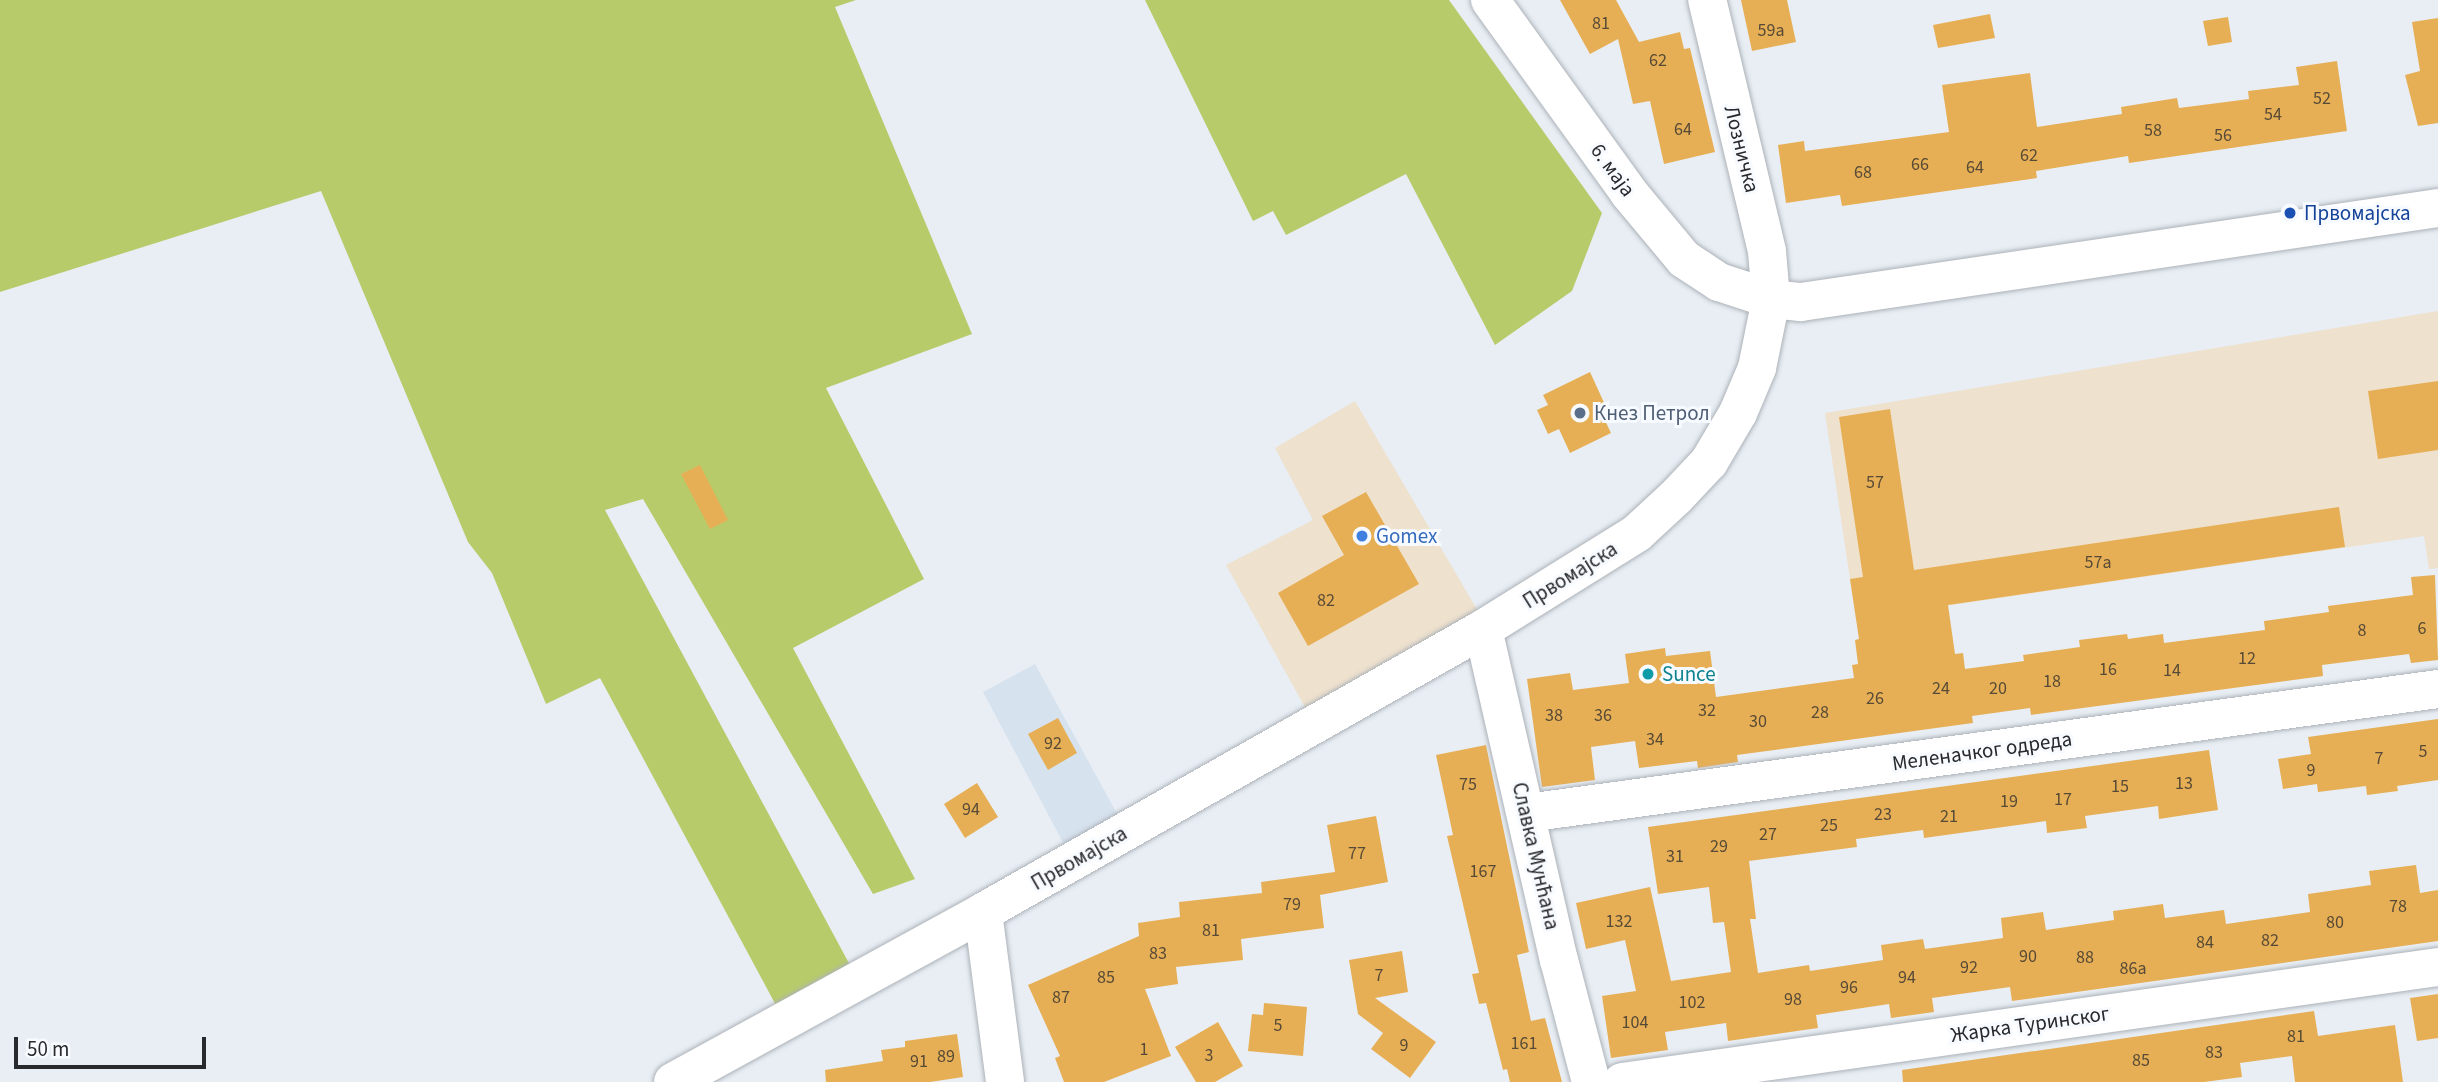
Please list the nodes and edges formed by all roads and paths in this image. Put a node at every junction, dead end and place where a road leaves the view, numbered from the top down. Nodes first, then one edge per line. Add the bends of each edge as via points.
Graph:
1 (1490, 0) edge
2 (1707, 0) edge
3 (2438, 208) edge
4 (1771, 299) junction
5 (1483, 629) junction
6 (2438, 689) edge
7 (1527, 813) junction
8 (983, 912) junction
9 (2438, 967) edge
10 (673, 1082) edge
11 (1004, 1082) edge
12 (1591, 1082) edge
13 (1622, 1082) edge

1 - 4 street, 6. маја via 1629,193 1684,259 1719,282
2 - 4 street, Лозничка via 1767,251
3 - 4 street via 1801,302
4 - 5 street, Првомајска via 1757,368 1738,413 1709,461 1637,533
5 - 7 street, Славка Мунћана
5 - 8 street, Првомајска
6 - 7 street, Меленачког одреда
7 - 12 street, Славка Мунћана
8 - 10 street, Првомајска
8 - 11 street
9 - 13 street, Жарка Туринског

